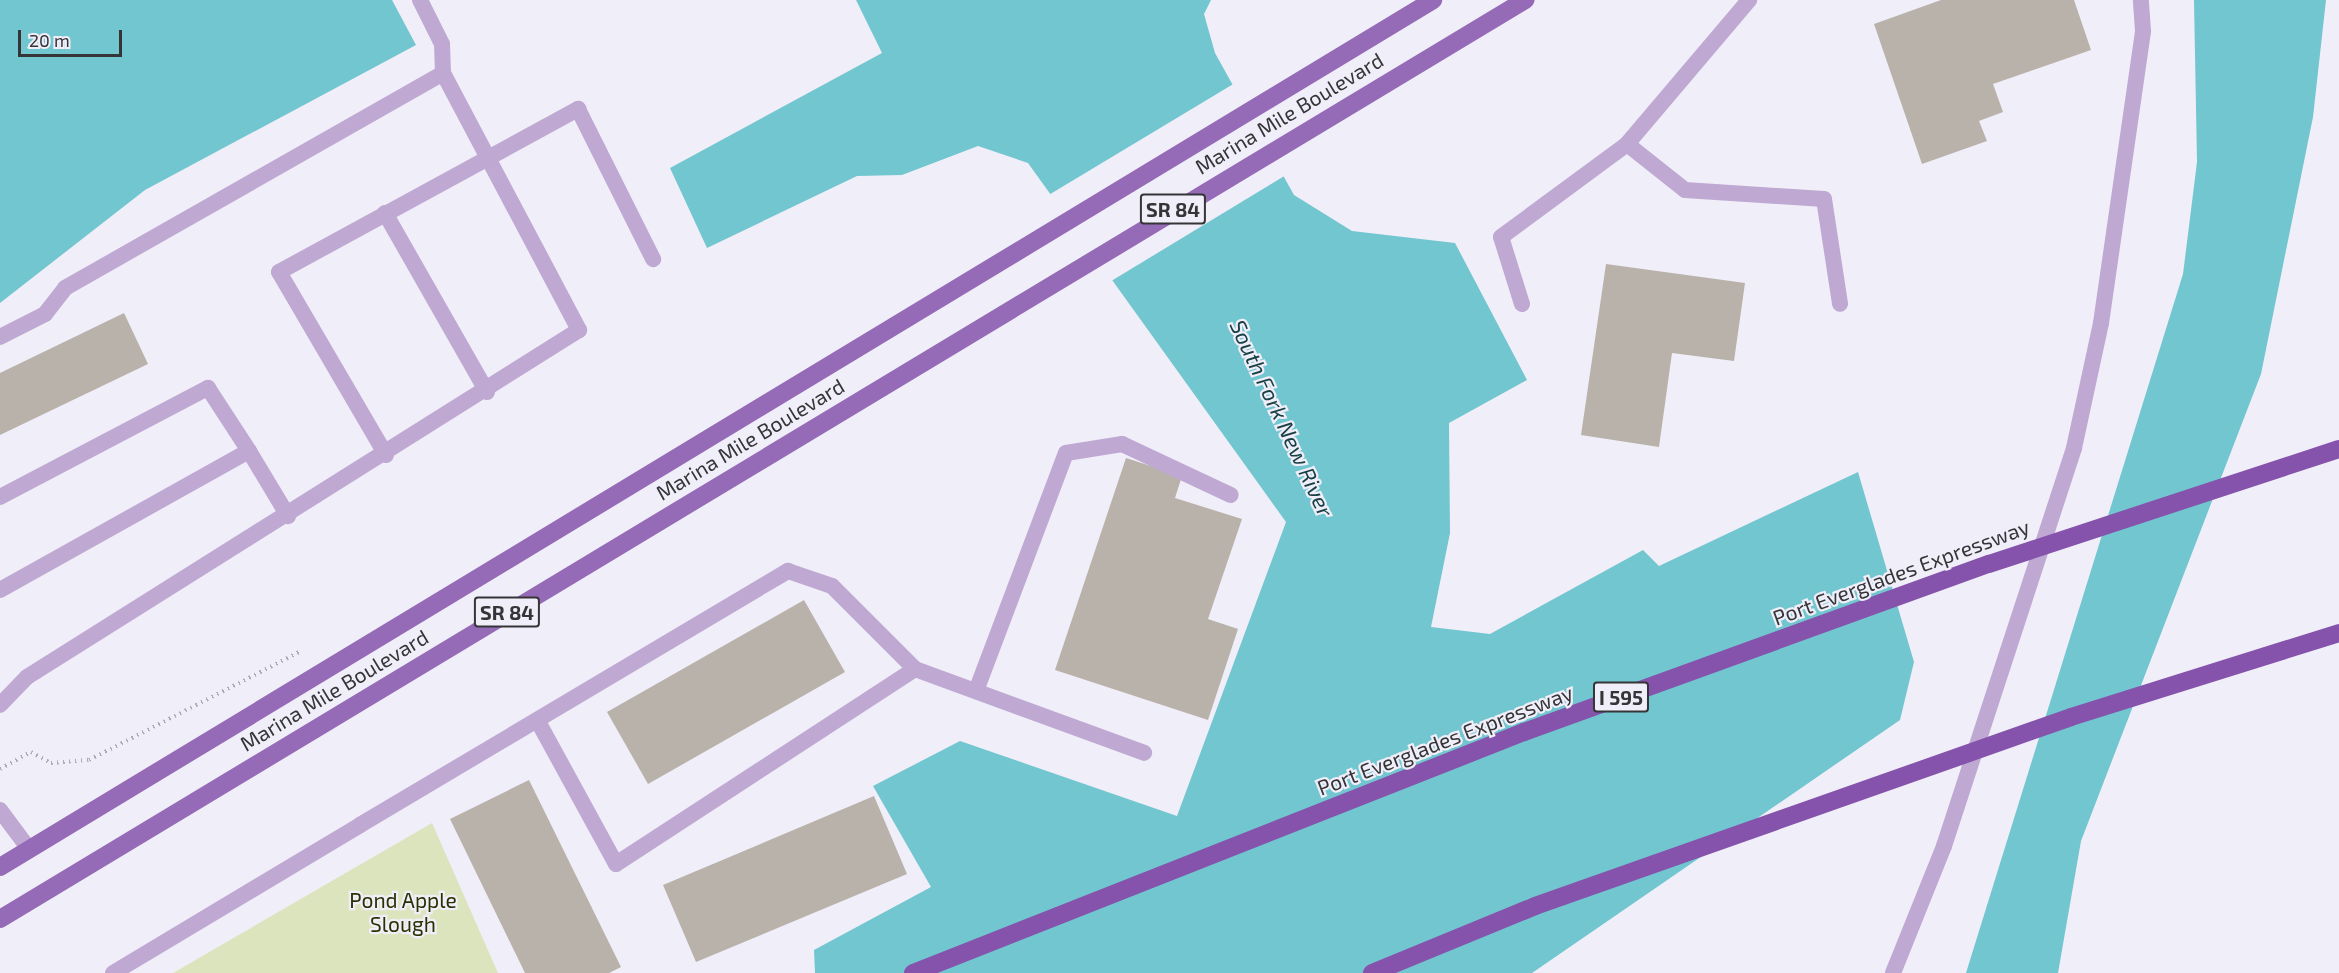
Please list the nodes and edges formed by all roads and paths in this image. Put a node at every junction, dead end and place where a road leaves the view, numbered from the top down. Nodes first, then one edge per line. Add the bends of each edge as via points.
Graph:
1 (420, 0) edge
2 (1433, 0) edge
3 (1525, 0) edge
4 (1749, 0) edge
5 (2141, 0) edge
6 (444, 74) junction
7 (1627, 144) junction
8 (487, 156) junction
9 (386, 213) junction
10 (653, 259) dead end
11 (1522, 304) dead end
12 (1840, 304) dead end
13 (0, 337) edge
14 (487, 392) junction
15 (2339, 449) edge
16 (249, 452) junction
17 (386, 455) junction
18 (1231, 495) dead end
19 (0, 497) edge
20 (288, 516) junction
21 (0, 590) edge
22 (2339, 633) edge
23 (302, 650) dead end
24 (915, 669) junction
25 (976, 691) junction
26 (0, 705) edge
27 (537, 720) junction
28 (1144, 753) dead end
29 (0, 769) edge
30 (0, 810) edge
31 (29, 849) junction
32 (0, 867) edge
33 (0, 919) edge
34 (114, 973) edge
35 (913, 973) edge
36 (1372, 973) edge
37 (1893, 973) edge

1 - 6 lane via 442,44
2 - 31 main road, Marina Mile Boulevard / SR 84
3 - 33 main road, Marina Mile Boulevard / SR 84 via 1333,111
4 - 7 lane
5 - 37 lane via 2143,31 2101,323 2074,448 1944,846
6 - 8 lane
6 - 13 lane via 65,288 45,314
7 - 11 lane via 1501,237
7 - 12 lane via 1685,190 1824,199
8 - 9 lane
8 - 10 lane via 578,109
8 - 14 lane via 579,330
9 - 14 lane
9 - 17 lane via 279,272
14 - 17 lane
15 - 35 highway, Port Everglades Expressway / I 595, bridge via 1989,564 1524,732
16 - 19 lane via 208,388
16 - 20 lane
16 - 21 lane
17 - 20 lane
18 - 25 lane via 1122,444 1066,453
20 - 26 lane via 27,677
22 - 36 highway, bridge via 2059,720 1535,906
23 - 29 path via 89,760 51,763 30,752
24 - 25 lane
24 - 27 lane via 832,586 788,571
24 - 27 lane via 616,864
25 - 28 lane
27 - 34 lane
30 - 31 lane
31 - 32 main road, Marina Mile Boulevard / SR 84

